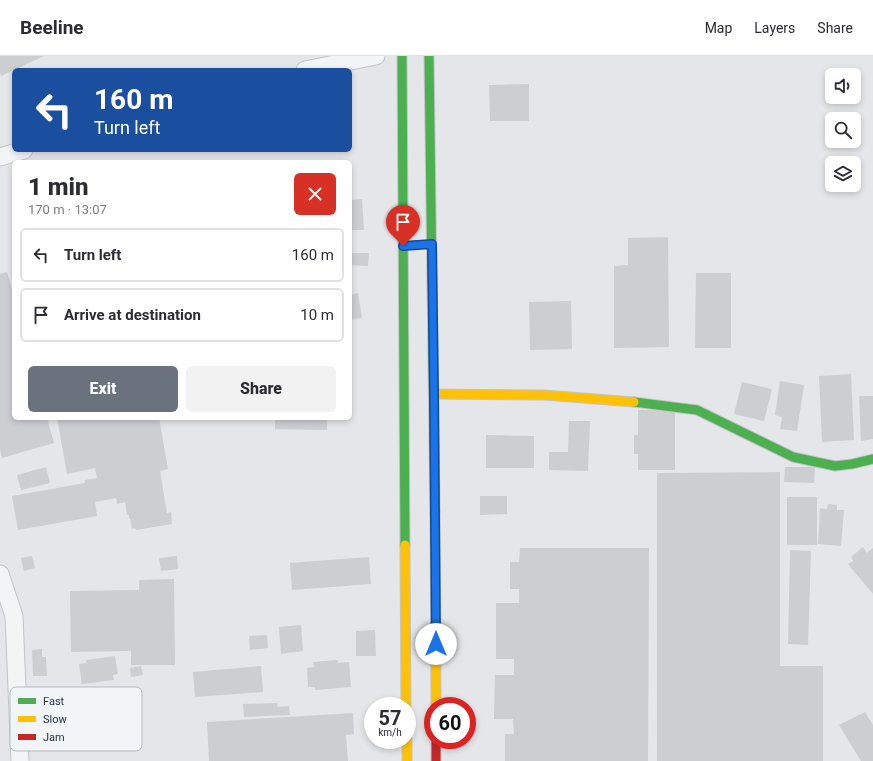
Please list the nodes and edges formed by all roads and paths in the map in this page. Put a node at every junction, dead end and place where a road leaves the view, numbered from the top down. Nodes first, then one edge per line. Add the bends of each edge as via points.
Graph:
1 (376, 56) edge
2 (402, 56) edge
3 (429, 56) edge
4 (315, 68) edge
5 (17, 152) edge
6 (0, 157) edge
7 (434, 394) junction
8 (873, 459) edge
9 (0, 574) edge
10 (17, 687) edge
11 (406, 697) edge
12 (436, 697) edge
13 (406, 749) edge
14 (436, 749) edge
15 (20, 751) edge
16 (20, 761) edge
17 (407, 761) edge
18 (436, 761) edge

1 - 4 street
2 - 11 main road via 407,246
3 - 7 main road via 428,244
5 - 6 street
7 - 8 main road via 544,395 698,410 793,457 835,466
7 - 12 main road
9 - 10 street via 14,616
13 - 17 main road
14 - 18 main road
15 - 16 street

